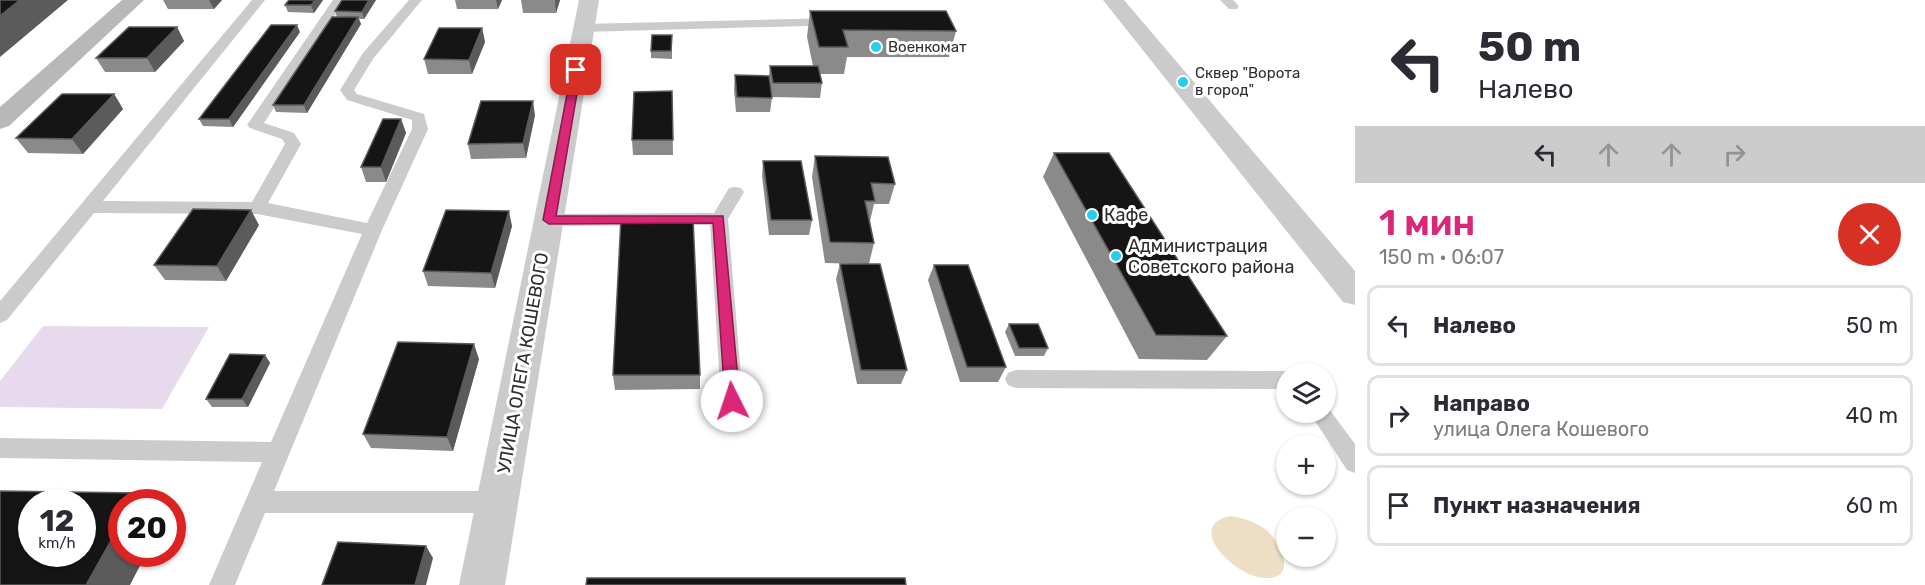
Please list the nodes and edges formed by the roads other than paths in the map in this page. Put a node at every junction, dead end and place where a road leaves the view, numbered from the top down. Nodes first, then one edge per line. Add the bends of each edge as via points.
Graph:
1 (134, 0) edge
2 (259, 0) edge
3 (339, 0) edge
4 (416, 0) edge
5 (1113, 0) edge
6 (586, 14) edge
7 (844, 21) edge
8 (0, 122) edge
9 (735, 192) dead end
10 (89, 207) junction
11 (257, 208) junction
12 (719, 219) junction
13 (549, 220) junction
14 (374, 230) junction
15 (1355, 294) edge
16 (0, 315) edge
17 (1016, 379) dead end
18 (1276, 380) edge
19 (732, 401) dead end
20 (1328, 423) edge
21 (0, 448) edge
22 (278, 452) junction
23 (1355, 463) edge
24 (257, 502) junction
25 (498, 502) junction
26 (222, 585) edge
27 (482, 585) edge

1 - 8 street
2 - 10 lane
3 - 11 lane via 255,125 288,136 293,144
4 - 14 lane via 361,66 347,90 351,97 419,117 420,129
5 - 15 street
6 - 7 lane
6 - 13 street, УЛИЦА ОЛЕГА КОШЕВОГО
9 - 12 lane
10 - 11 lane
10 - 16 lane
11 - 14 lane
12 - 13 lane
12 - 19 lane
13 - 25 street, УЛИЦА ОЛЕГА КОШЕВОГО
14 - 22 lane
17 - 18 lane
20 - 23 lane
21 - 22 lane
22 - 24 lane
24 - 25 lane
24 - 26 lane
25 - 27 street, УЛИЦА ОЛЕГА КОШЕВОГО

